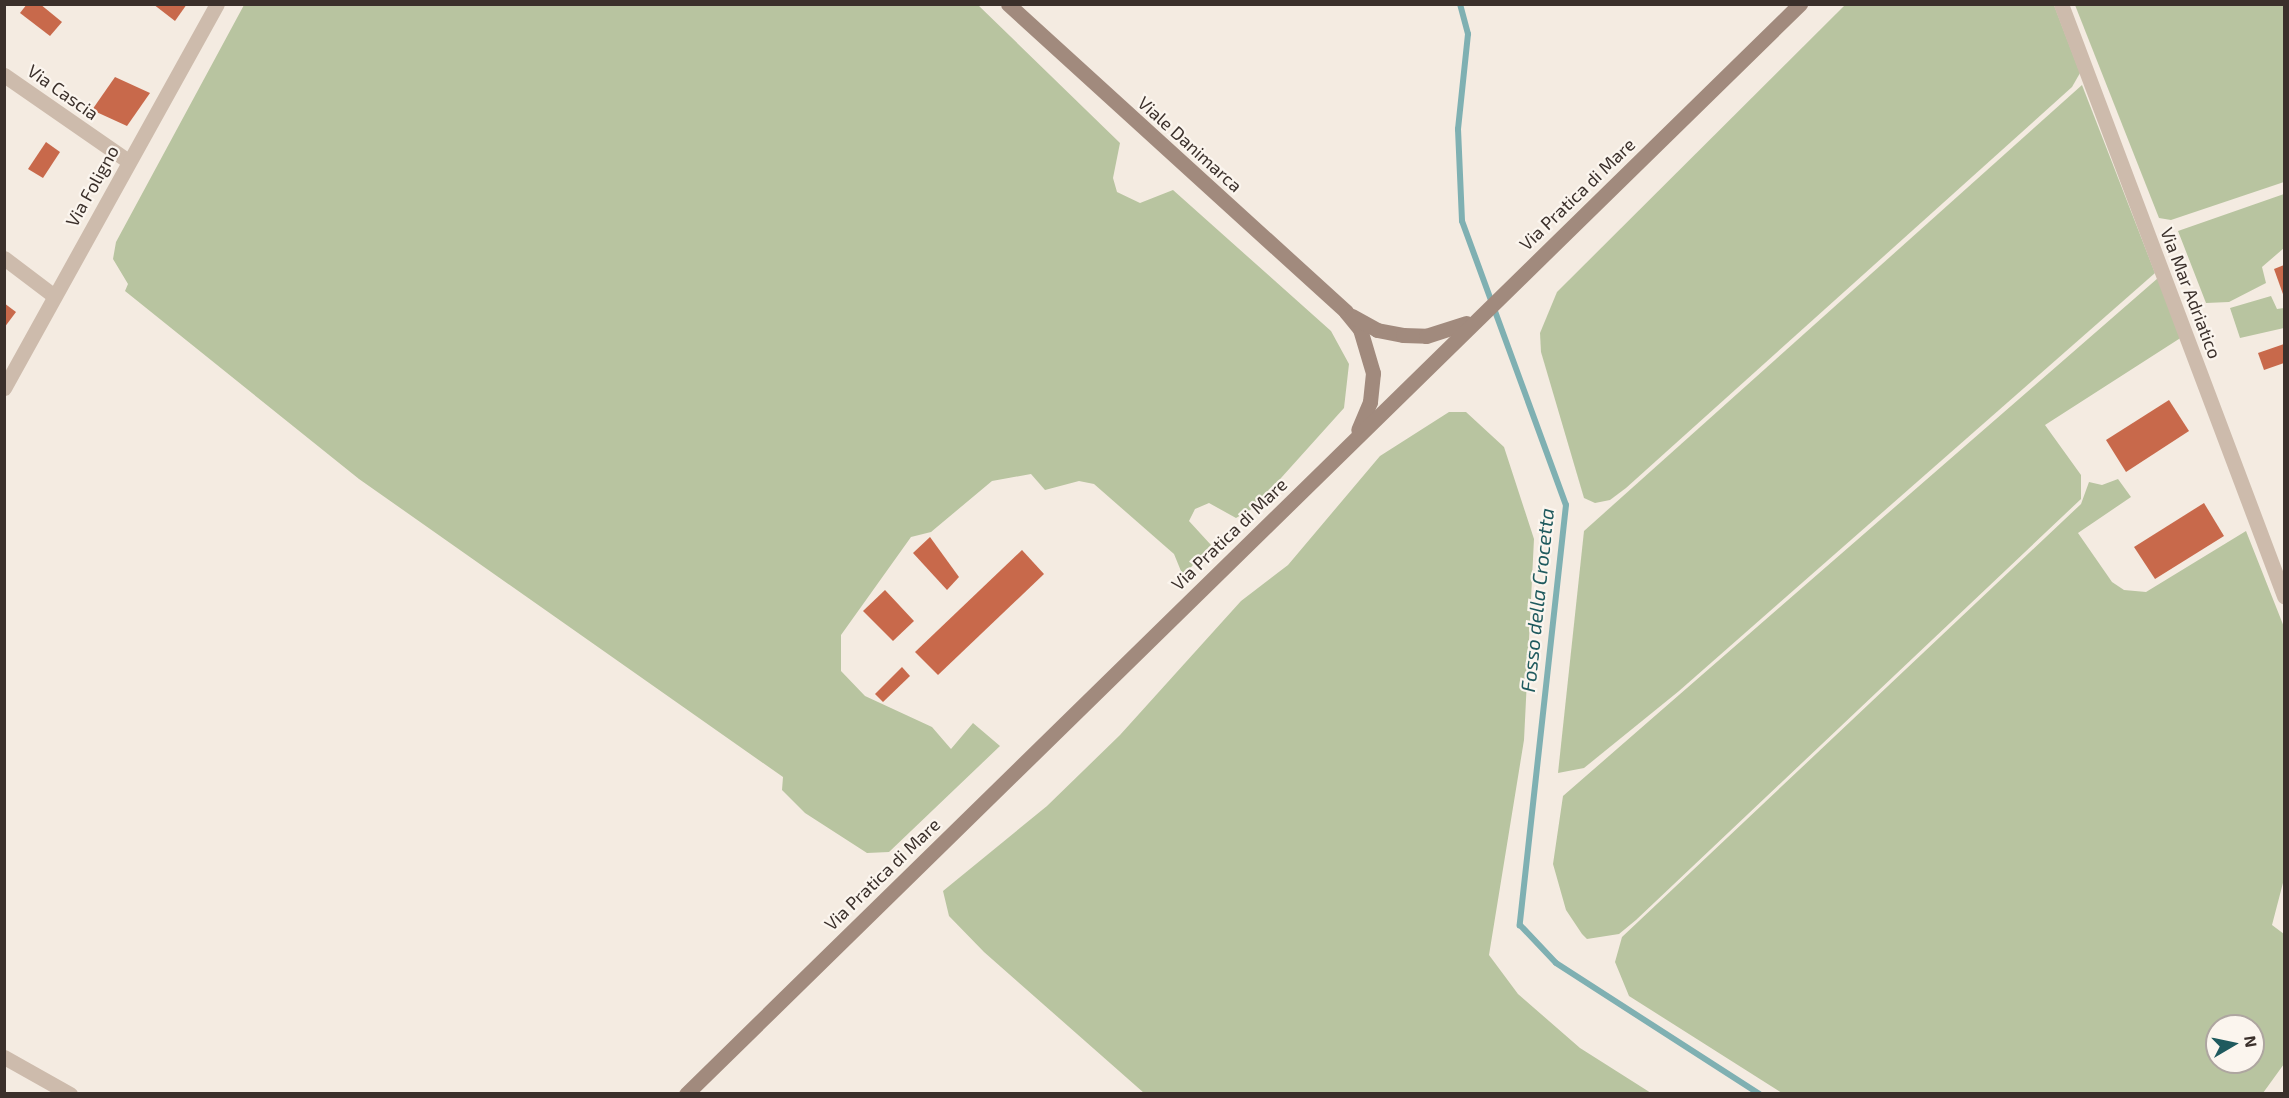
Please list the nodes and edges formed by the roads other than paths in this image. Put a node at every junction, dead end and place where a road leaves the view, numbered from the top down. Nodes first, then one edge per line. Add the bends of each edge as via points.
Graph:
1 (217, 4) edge
2 (1008, 4) edge
3 (1800, 4) edge
4 (2061, 4) edge
5 (4, 75) edge
6 (128, 161) junction
7 (4, 258) edge
8 (54, 296) junction
9 (1346, 312) junction
10 (1477, 319) junction
11 (4, 388) edge
12 (1354, 438) junction
13 (2284, 596) edge
14 (4, 1057) edge
15 (70, 1094) edge
16 (687, 1094) edge

1 - 6 street, Via Foligno
2 - 9 street, Viale Danimarca
3 - 10 street, Via Pratica di Mare
4 - 13 street, Via Mar Adriatico
5 - 6 street, Via Cascia
6 - 8 street, Via Foligno
7 - 8 street
8 - 11 street, Via Foligno
9 - 10 street, Viale Danimarca via 1377,330 1403,335 1426,336
9 - 12 street, Viale Danimarca via 1360,329 1373,373 1370,402
10 - 12 street, Via Pratica di Mare
12 - 16 street, Via Pratica di Mare
14 - 15 street

